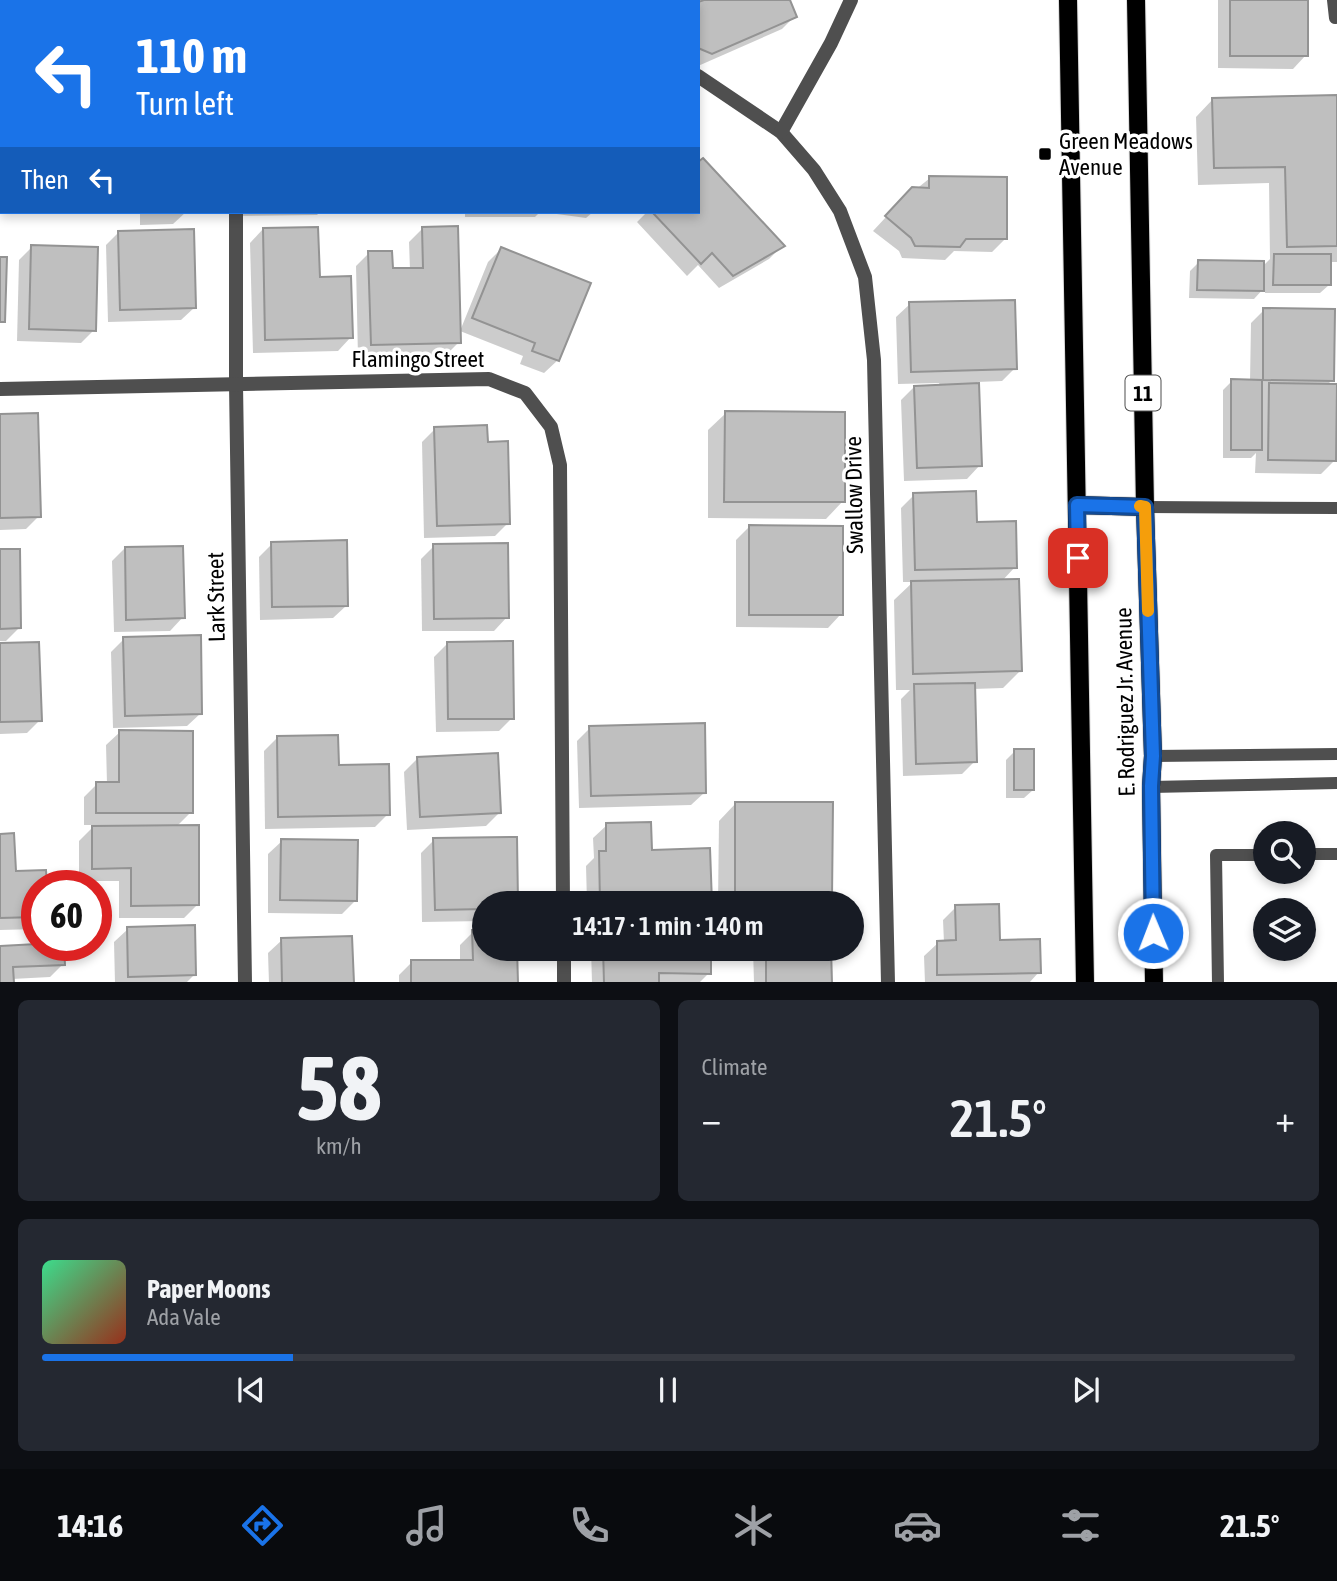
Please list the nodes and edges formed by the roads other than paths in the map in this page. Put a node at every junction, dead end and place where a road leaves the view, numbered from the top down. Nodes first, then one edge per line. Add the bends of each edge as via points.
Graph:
1 (851, 0) edge
2 (1068, 0) edge
3 (1136, 0) edge
4 (1333, 0) edge
5 (1335, 18) dead end
6 (700, 77) edge
7 (781, 132) junction
8 (236, 214) edge
9 (236, 384) junction
10 (0, 389) edge
11 (1077, 505) junction
12 (1145, 507) junction
13 (1337, 508) edge
14 (1337, 754) edge
15 (1153, 756) junction
16 (1337, 783) edge
17 (1151, 786) junction
18 (1316, 854) edge
19 (1337, 854) edge
20 (1253, 855) edge
21 (563, 891) edge
22 (564, 961) edge
23 (245, 982) edge
24 (564, 982) edge
25 (888, 982) edge
26 (1085, 982) edge
27 (1154, 982) edge
28 (1218, 982) edge

1 - 7 street
2 - 11 main road, E. Rodriguez Jr. Avenue
3 - 12 main road, E. Rodriguez Jr. Avenue / 11
4 - 5 lane
6 - 7 street, Swallow Drive
7 - 25 street, Swallow Drive via 814,170 840,211 865,277 874,360
8 - 9 street, Lark Street
9 - 10 street, Flamingo Street
9 - 21 street, Flamingo Street via 489,379 525,393 551,427 560,465
9 - 23 street, Lark Street
11 - 12 main road
11 - 26 main road, E. Rodriguez Jr. Avenue
12 - 13 lane
12 - 15 main road, E. Rodriguez Jr. Avenue / 11
14 - 15 lane
15 - 17 main road, E. Rodriguez Jr. Avenue / 11
16 - 17 lane
17 - 27 main road, E. Rodriguez Jr. Avenue / 11
18 - 19 lane
20 - 28 lane via 1216,855
22 - 24 street

